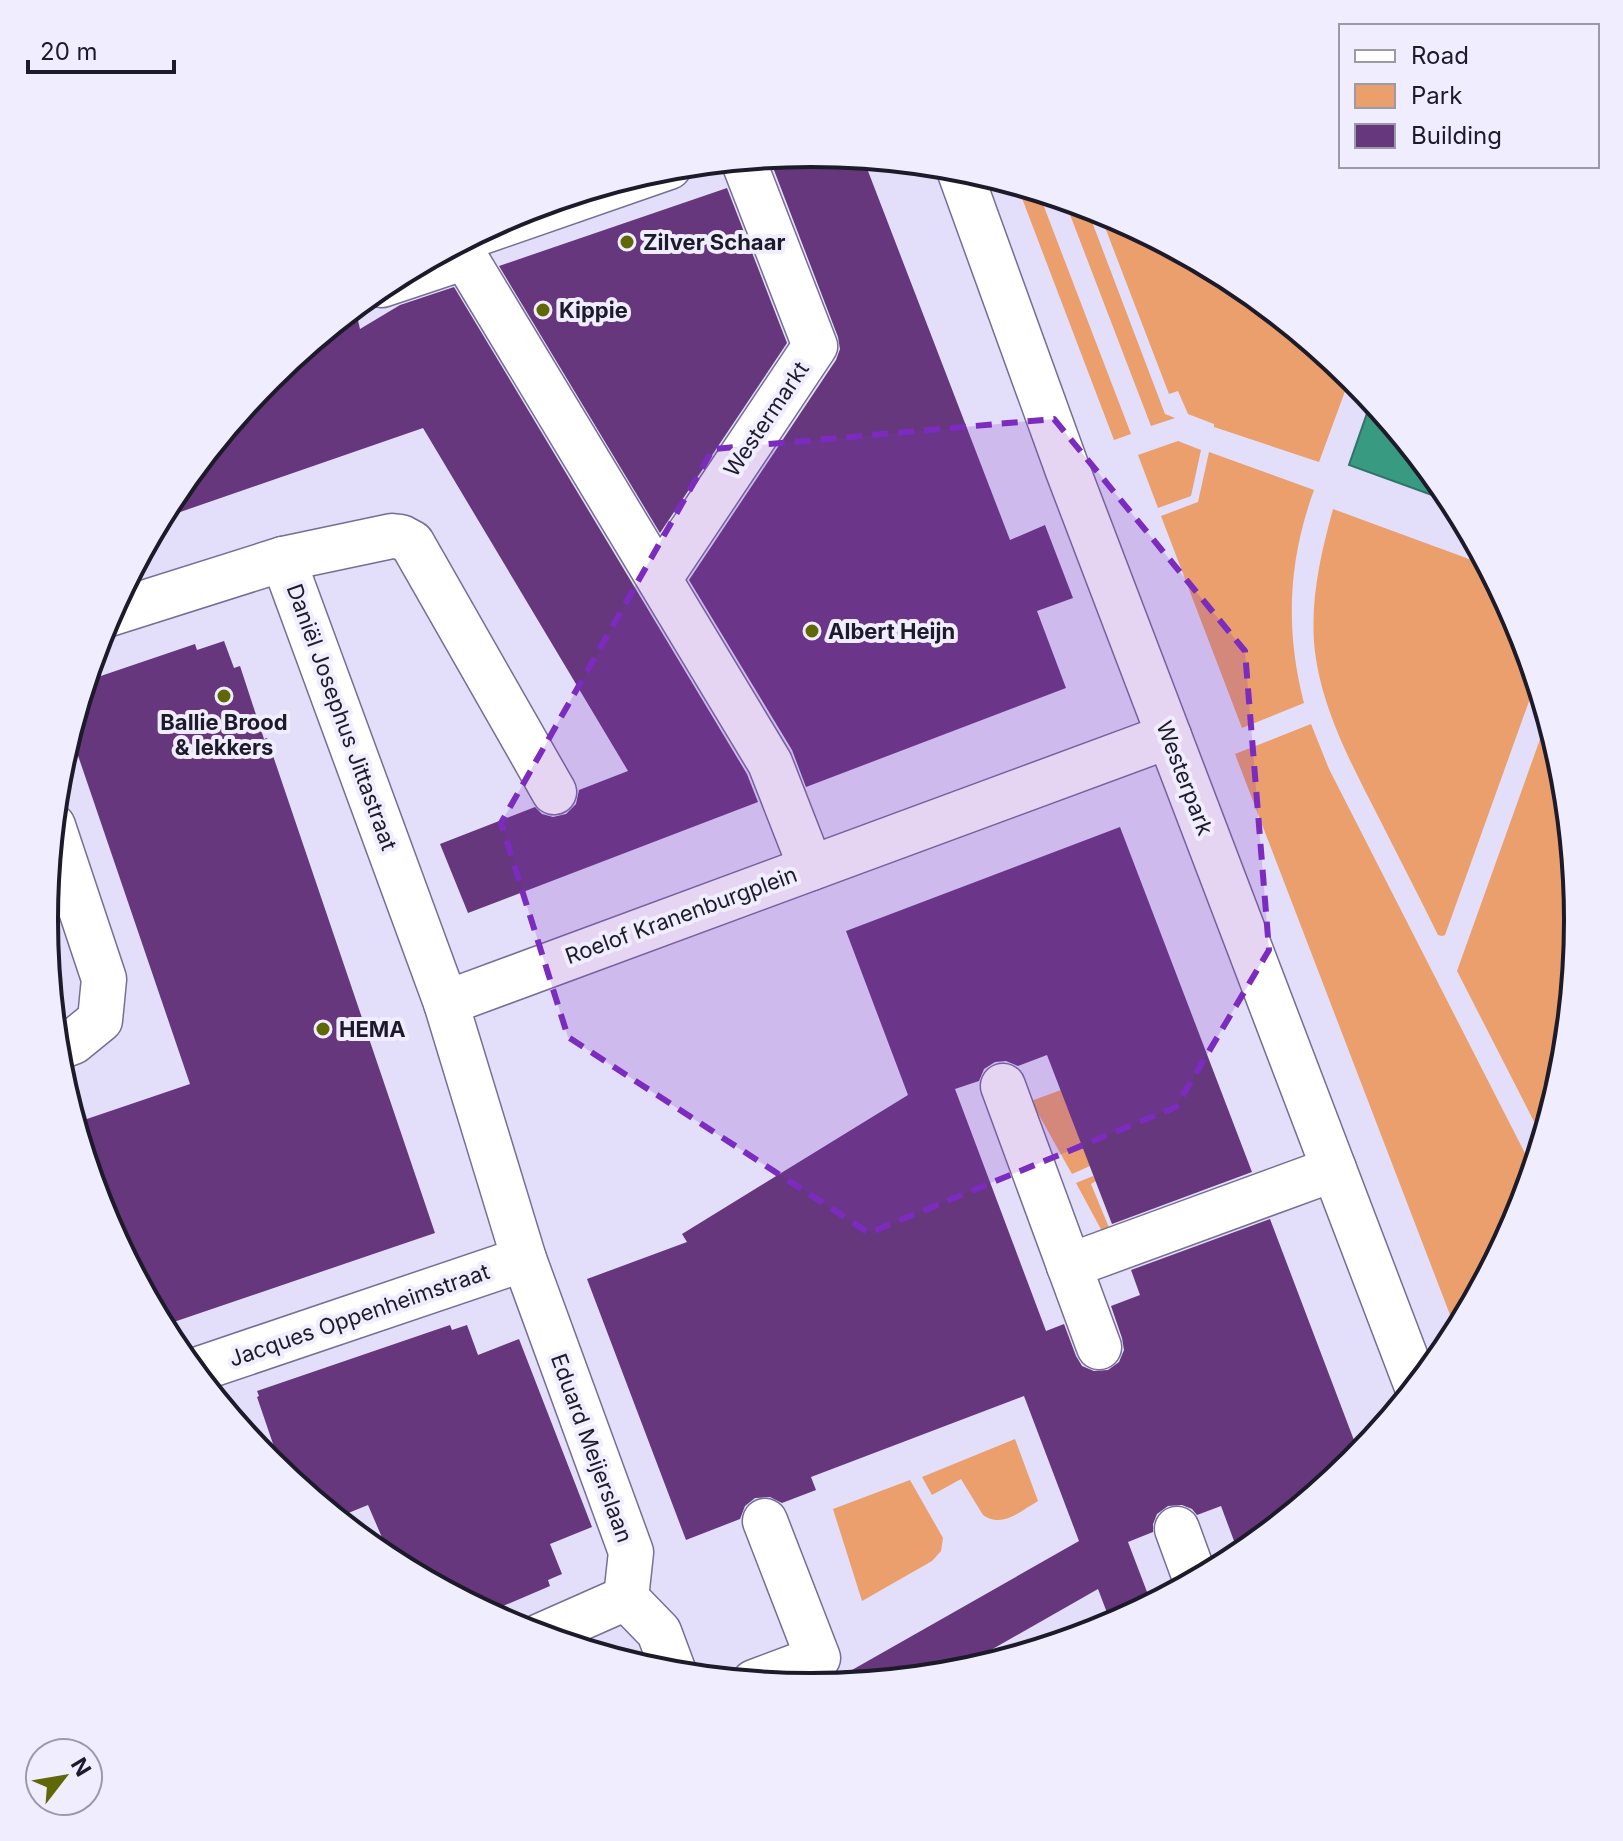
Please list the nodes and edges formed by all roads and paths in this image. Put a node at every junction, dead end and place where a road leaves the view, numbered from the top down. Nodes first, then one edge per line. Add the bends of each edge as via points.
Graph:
1 (747, 170) edge
2 (963, 182) edge
3 (469, 250) edge
4 (283, 559) junction
5 (660, 578) junction
6 (126, 609) edge
7 (1169, 736) junction
8 (554, 792) dead end
9 (62, 852) edge
10 (811, 868) junction
11 (446, 1003) junction
12 (68, 1044) edge
13 (1003, 1086) dead end
14 (1334, 1169) junction
15 (524, 1259) junction
16 (1069, 1266) junction
17 (1099, 1347) dead end
18 (205, 1367) edge
19 (1412, 1375) edge
20 (765, 1521) dead end
21 (1177, 1529) dead end
22 (1192, 1570) edge
23 (626, 1598) junction
24 (556, 1629) edge
25 (670, 1661) edge
26 (779, 1673) edge

1 - 5 street, Westermarkt via 815,346
2 - 7 street, Westerpark
3 - 5 street
4 - 6 street, Daniël Josephus Jittastraat
4 - 8 street via 392,536 412,543
4 - 11 street, Daniël Josephus Jittastraat
5 - 10 street via 770,763
7 - 10 street, Roelof Kranenburgplein
7 - 14 street, Westerpark
9 - 12 street via 104,979 100,1020
10 - 11 street, Roelof Kranenburgplein
11 - 15 street
13 - 16 street
14 - 16 street
14 - 19 street, Westerpark
15 - 18 street, Jacques Oppenheimstraat
15 - 23 street, Eduard Meijerslaan via 631,1552
16 - 17 street
20 - 26 street via 818,1658
21 - 22 street
23 - 24 street
23 - 25 street via 659,1632

